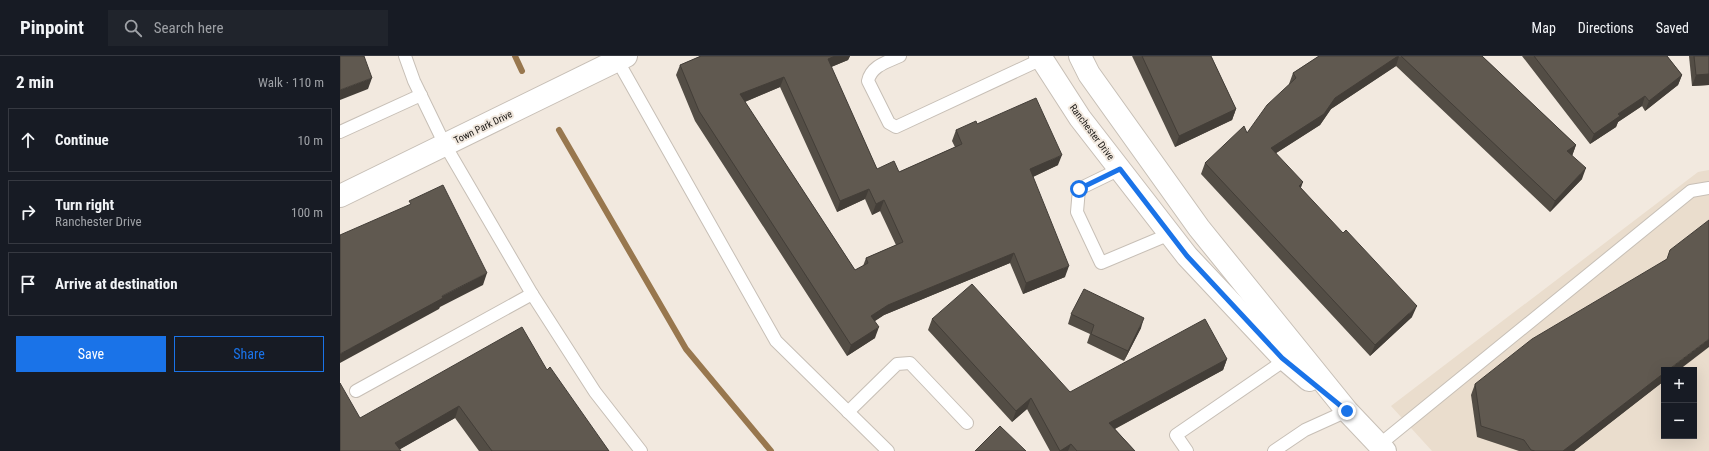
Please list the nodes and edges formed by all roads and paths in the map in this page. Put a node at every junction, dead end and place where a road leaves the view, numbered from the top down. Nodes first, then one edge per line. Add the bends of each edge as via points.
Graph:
1 (405, 56) edge
2 (900, 56) edge
3 (1080, 56) edge
4 (1041, 57) edge
5 (619, 58) edge
6 (421, 95) junction
7 (340, 132) edge
8 (445, 145) junction
9 (1154, 166) junction
10 (1126, 176) junction
11 (1709, 188) edge
12 (340, 196) edge
13 (1170, 234) junction
14 (532, 294) junction
15 (1285, 360) junction
16 (356, 391) dead end
17 (1347, 411) junction
18 (848, 412) junction
19 (966, 423) dead end
20 (1382, 448) edge
21 (641, 451) edge
22 (888, 451) edge
23 (1188, 451) edge
24 (1274, 451) edge

1 - 6 lane
2 - 4 lane via 875,68 869,74 868,81 889,123 896,127
3 - 9 street, Ranchester Drive via 1089,74
4 - 10 street, Ranchester Drive via 1080,118
5 - 8 street, Town Park Drive
5 - 18 lane via 776,341
6 - 7 lane
6 - 8 lane
8 - 12 street, Town Park Drive
8 - 14 lane
9 - 10 street
9 - 17 street, Ranchester Drive via 1199,228
10 - 13 street, Ranchester Drive
10 - 13 lane via 1079,189 1077,212 1101,262
11 - 20 lane via 1691,191
13 - 15 street, Ranchester Drive via 1187,256
14 - 16 lane
14 - 21 lane via 595,392
15 - 17 street, Ranchester Drive
15 - 23 lane via 1176,435
17 - 20 street, Ranchester Drive
17 - 24 lane via 1305,430
18 - 19 lane via 896,364 910,363
18 - 22 lane

